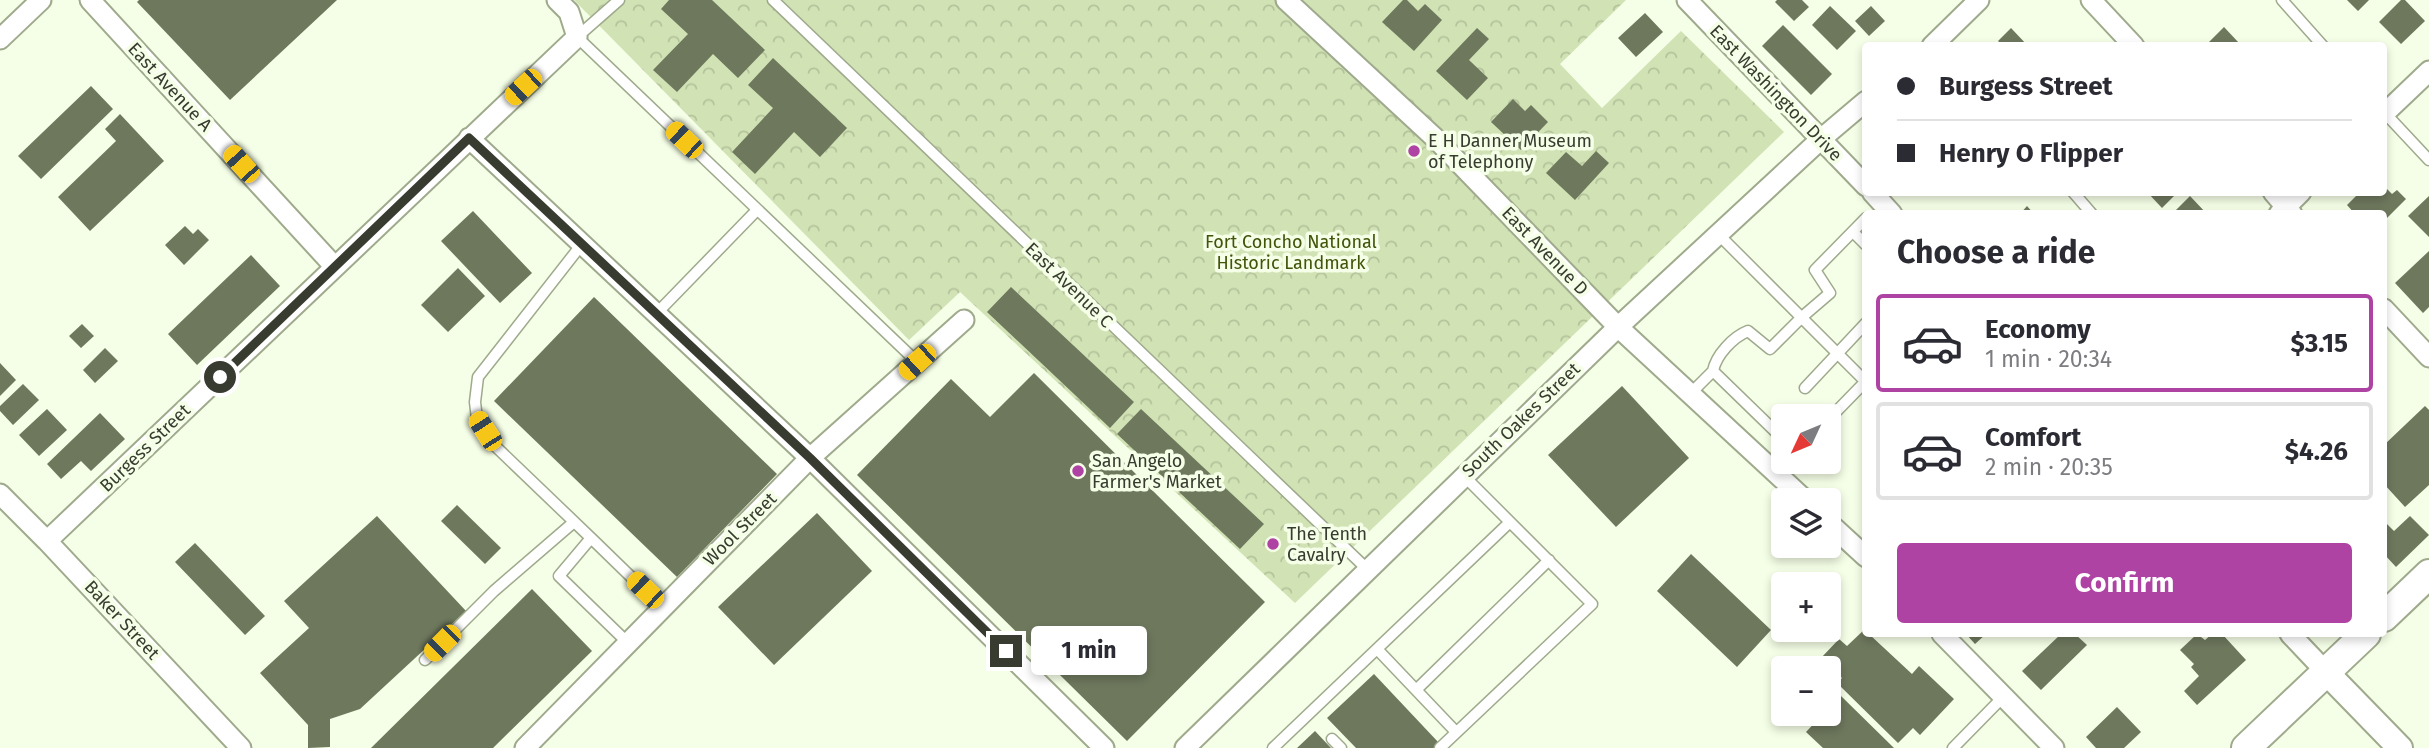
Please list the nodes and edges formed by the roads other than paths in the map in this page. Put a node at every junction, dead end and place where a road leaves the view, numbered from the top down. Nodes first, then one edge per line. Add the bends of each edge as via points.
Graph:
1 (41, 0) edge
2 (90, 0) edge
3 (557, 0) edge
4 (619, 0) edge
5 (773, 0) edge
6 (1286, 0) edge
7 (1687, 0) edge
8 (1979, 0) edge
9 (2091, 0) edge
10 (2282, 0) edge
11 (577, 37) junction
12 (0, 39) edge
13 (1938, 42) edge
14 (2130, 42) edge
15 (2319, 42) edge
16 (2429, 71) edge
17 (1862, 104) edge
18 (2387, 110) edge
19 (2387, 116) edge
20 (469, 138) junction
21 (1821, 139) junction
22 (2429, 160) edge
23 (1862, 182) edge
24 (2076, 196) edge
25 (2089, 210) edge
26 (757, 211) junction
27 (1862, 222) edge
28 (1853, 232) junction
29 (1718, 234) junction
30 (1862, 241) edge
31 (582, 244) junction
32 (335, 267) junction
33 (2387, 312) edge
34 (656, 314) junction
35 (1801, 317) junction
36 (964, 320) dead end
37 (1618, 327) junction
38 (1862, 327) edge
39 (1838, 354) junction
40 (2429, 357) edge
41 (917, 362) junction
42 (1713, 371) junction
43 (1862, 379) edge
44 (1862, 385) edge
45 (1805, 388) dead end
46 (1690, 394) junction
47 (1841, 407) edge
48 (1771, 427) edge
49 (810, 458) junction
50 (1464, 475) junction
51 (1794, 488) edge
52 (0, 494) edge
53 (574, 522) junction
54 (1510, 522) junction
55 (1841, 534) edge
56 (591, 538) junction
57 (47, 541) junction
58 (1862, 553) edge
59 (1549, 560) junction
60 (1367, 569) junction
61 (2429, 574) edge
62 (663, 608) junction
63 (2387, 614) edge
64 (1945, 637) edge
65 (2293, 637) edge
66 (2363, 637) edge
67 (628, 643) junction
68 (1377, 649) junction
69 (425, 660) dead end
70 (2326, 672) junction
71 (1416, 690) junction
72 (2004, 696) junction
73 (1457, 732) junction
74 (1332, 739) dead end
75 (241, 748) edge
76 (525, 748) edge
77 (1104, 748) edge
78 (1185, 748) edge
79 (1273, 748) edge
80 (1341, 748) edge
81 (1440, 748) edge
82 (1953, 748) edge
83 (2054, 748) edge
84 (2246, 748) edge
85 (2400, 748) edge

1 - 12 street
2 - 32 street, East Avenue A
3 - 11 street via 569,12
4 - 11 lane
5 - 60 lane, East Avenue C
6 - 37 street, East Avenue D via 1436,139
7 - 21 street, East Washington Drive
8 - 13 street
9 - 14 street
10 - 15 lane
11 - 20 street, Burgess Street
11 - 26 lane
16 - 18 street
17 - 21 street, South Oakes Street
19 - 22 lane
20 - 31 street
20 - 32 street, Burgess Street
21 - 23 street, East Washington Drive
21 - 29 street, South Oakes Street
24 - 25 lane
26 - 34 lane
26 - 41 lane
27 - 28 lane
28 - 30 lane
28 - 35 lane via 1815,270 1830,293
29 - 35 lane
29 - 37 street, South Oakes Street
31 - 34 street
31 - 53 lane via 478,377 475,402 477,419 494,444
32 - 57 street, Burgess Street
33 - 40 street
34 - 49 street
35 - 39 lane
35 - 42 lane via 1770,349 1748,331 1741,334
36 - 41 street, Wool Street
37 - 46 street, East Avenue D
37 - 50 street, South Oakes Street
38 - 39 lane
39 - 43 lane
39 - 45 lane
41 - 49 street, Wool Street
42 - 46 lane
42 - 48 lane
44 - 47 lane
46 - 51 street, East Avenue D
49 - 62 street, Wool Street
49 - 77 street
50 - 54 lane
50 - 60 street, South Oakes Street
52 - 57 street, Baker Street
53 - 56 lane
53 - 69 lane via 494,591
54 - 59 lane
54 - 68 lane
55 - 58 street
56 - 62 lane
56 - 67 lane via 559,576
57 - 75 street, Baker Street
59 - 71 lane
59 - 73 lane via 1592,604
60 - 78 street, South Oakes Street
61 - 63 main road
62 - 67 street, Wool Street
64 - 72 street
65 - 70 street
66 - 70 main road
67 - 76 street, Wool Street
68 - 71 lane
68 - 79 lane
70 - 84 main road
70 - 85 street
71 - 73 lane
72 - 82 lane
72 - 83 street
73 - 81 lane
74 - 80 lane

